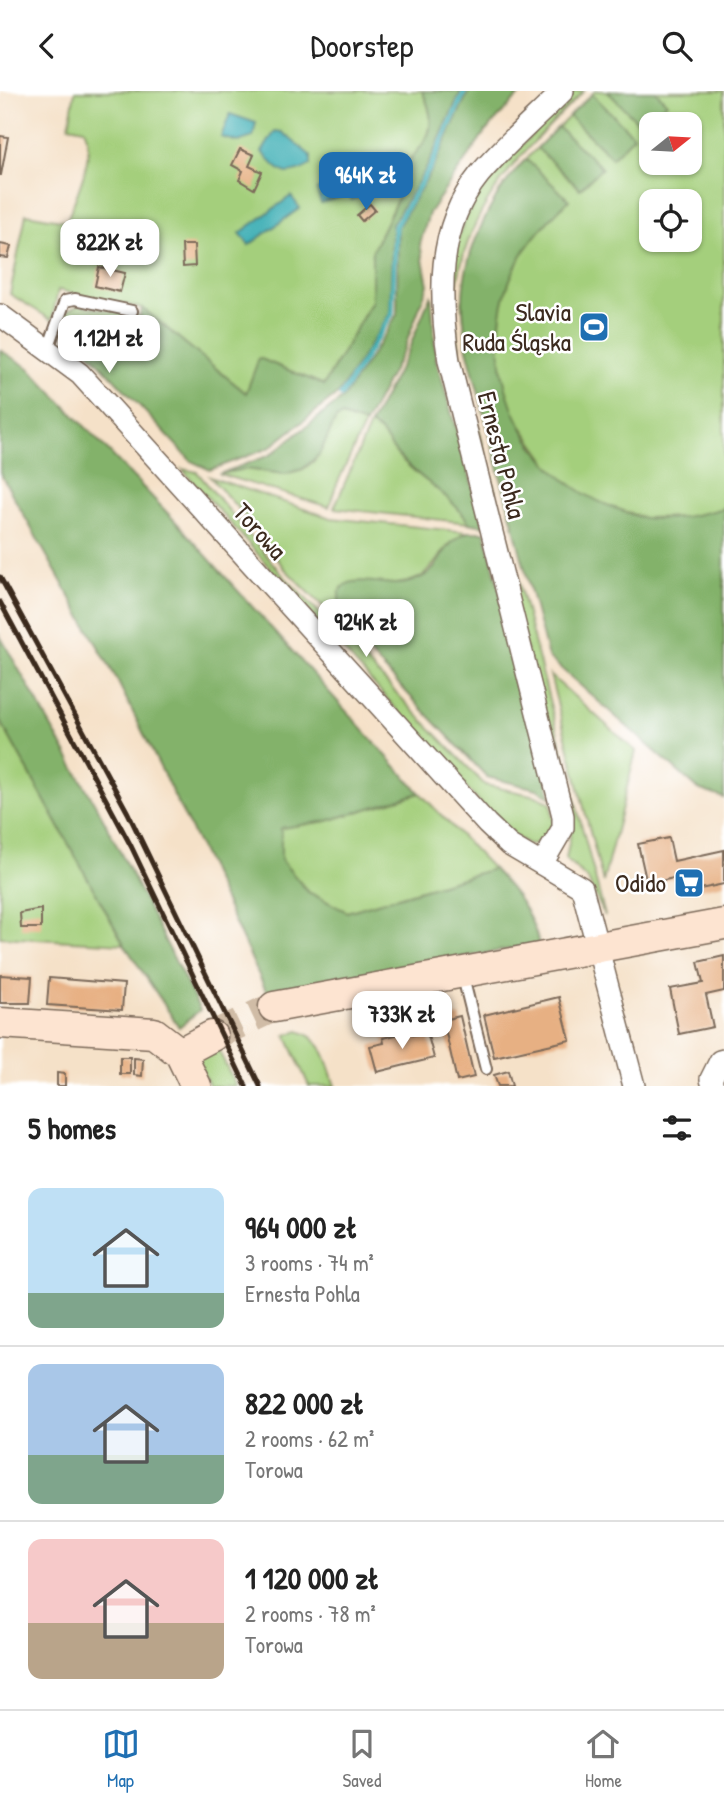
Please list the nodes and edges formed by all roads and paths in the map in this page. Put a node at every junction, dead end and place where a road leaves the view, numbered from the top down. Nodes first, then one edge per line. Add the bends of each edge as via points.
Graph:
1 (563, 91) edge
2 (132, 311) dead end
3 (0, 315) edge
4 (48, 349) junction
5 (542, 864) junction
6 (724, 924) edge
7 (600, 947) junction
8 (463, 974) junction
9 (274, 1007) tunnel mouth
10 (0, 1023) edge
11 (212, 1036) tunnel mouth
12 (180, 1053) junction
13 (724, 1060) edge
14 (486, 1069) dead end
15 (196, 1086) edge
16 (634, 1086) edge
17 (713, 1086) edge

1 - 5 street, Ernesta Pohla via 470,190 446,251 442,287 449,361 563,816 563,828
2 - 4 lane via 65,300
3 - 4 street, Torowa
4 - 5 street, Torowa via 80,374 487,824 509,845
5 - 7 street, Torowa via 582,888
6 - 7 street
7 - 8 street
7 - 16 street, Torowa
8 - 9 street
8 - 14 lane
10 - 12 street via 154,1033
11 - 12 street
12 - 15 street
13 - 17 street via 711,1079

